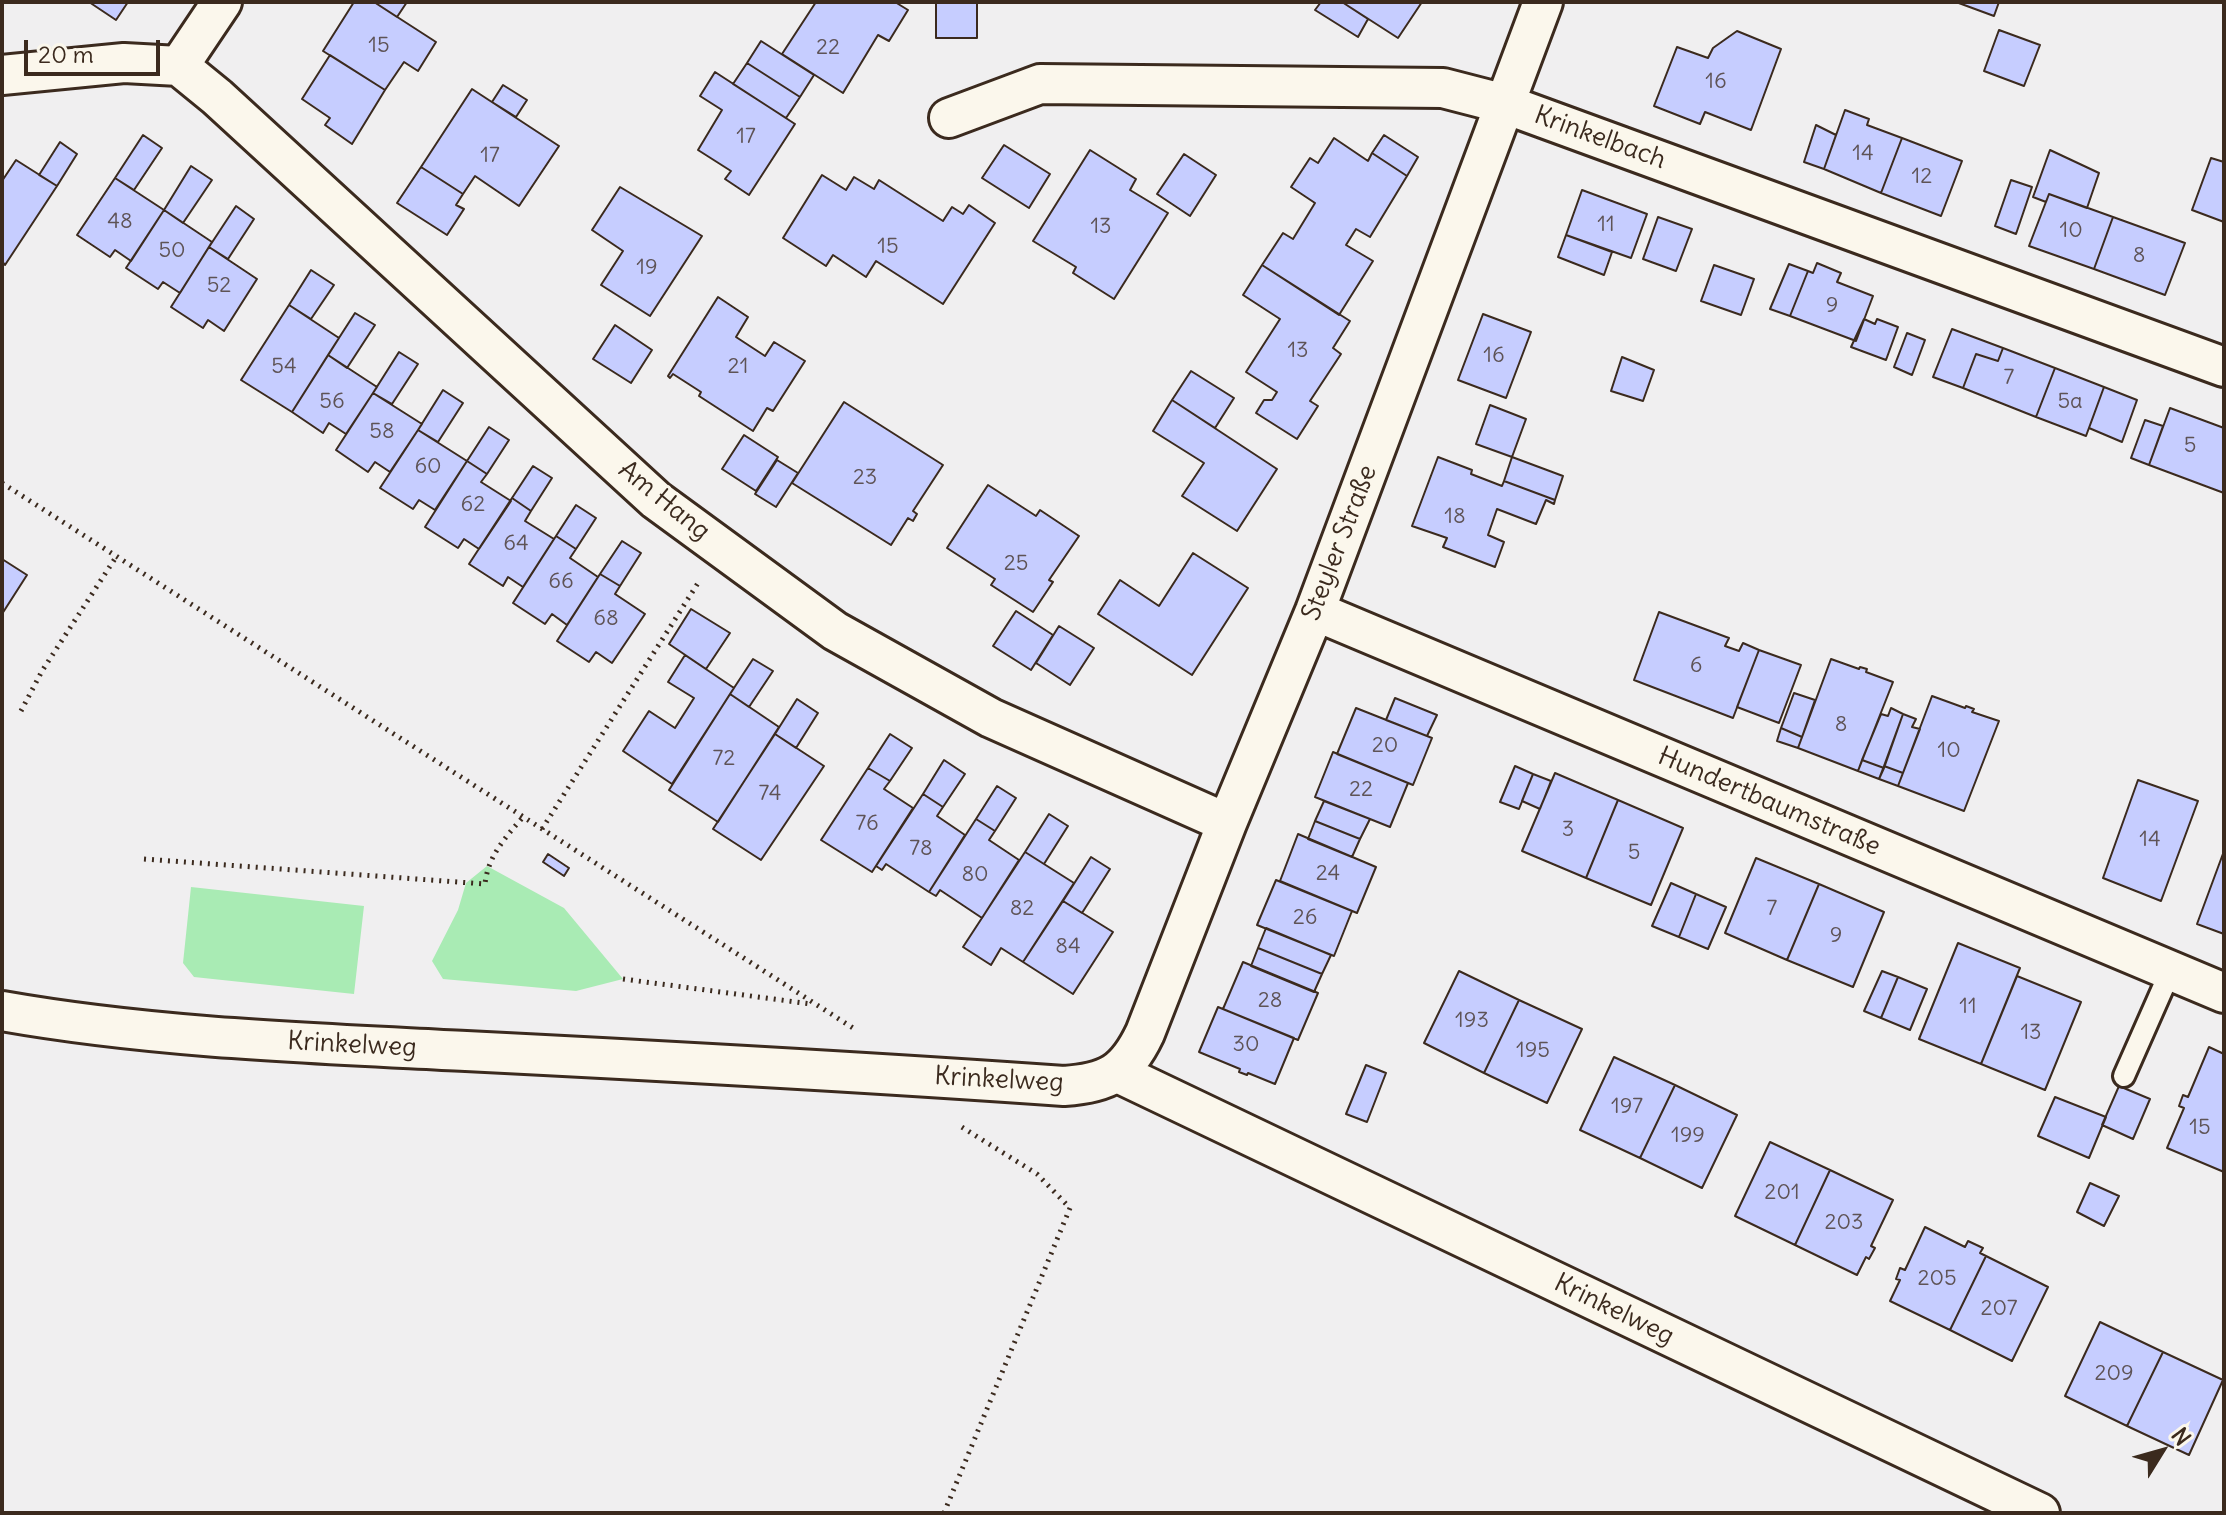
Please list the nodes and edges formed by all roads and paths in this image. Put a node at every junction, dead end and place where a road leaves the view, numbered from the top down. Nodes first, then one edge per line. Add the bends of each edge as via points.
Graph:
1 (222, 2) edge
2 (1543, 2) edge
3 (179, 66) junction
4 (2, 75) edge
5 (1505, 104) junction
6 (949, 118) dead end
7 (2224, 367) edge
8 (2, 483) edge
9 (721, 547) junction
10 (116, 557) junction
11 (1315, 611) junction
12 (21, 711) dead end
13 (523, 817) junction
14 (1227, 823) junction
15 (542, 829) junction
16 (144, 859) dead end
17 (2170, 972) junction
18 (623, 979) dead end
19 (2224, 993) edge
20 (816, 1005) junction
21 (2, 1011) edge
22 (876, 1072) junction
23 (1116, 1072) junction
24 (2124, 1076) dead end
25 (956, 1123) dead end
26 (944, 1513) edge
27 (2040, 1513) edge

1 - 3 street
2 - 5 street, Steyler Straße
3 - 4 street via 124,63
3 - 9 street, Am Hang via 656,500
5 - 6 street, Krinkelbach via 1443,88 1040,84
5 - 7 street, Krinkelbach
5 - 11 street, Steyler Straße
8 - 10 path
9 - 14 street, Am Hang via 835,631 991,718
9 - 15 path
10 - 12 path
10 - 13 path
11 - 14 street, Steyler Straße
11 - 17 street, Hundertbaumstraße
13 - 15 path
13 - 16 path via 497,848 485,884
14 - 23 street, Steyler Straße via 1145,1033 1133,1057
15 - 20 path
17 - 19 street, Hundertbaumstraße
17 - 24 lane
18 - 20 path
20 - 22 path via 877,1042
21 - 22 street, Krinkelweg via 256,1040
22 - 23 street, Krinkelweg via 1064,1086 1091,1084
23 - 27 street, Krinkelweg
25 - 26 path via 1037,1174 1070,1208

